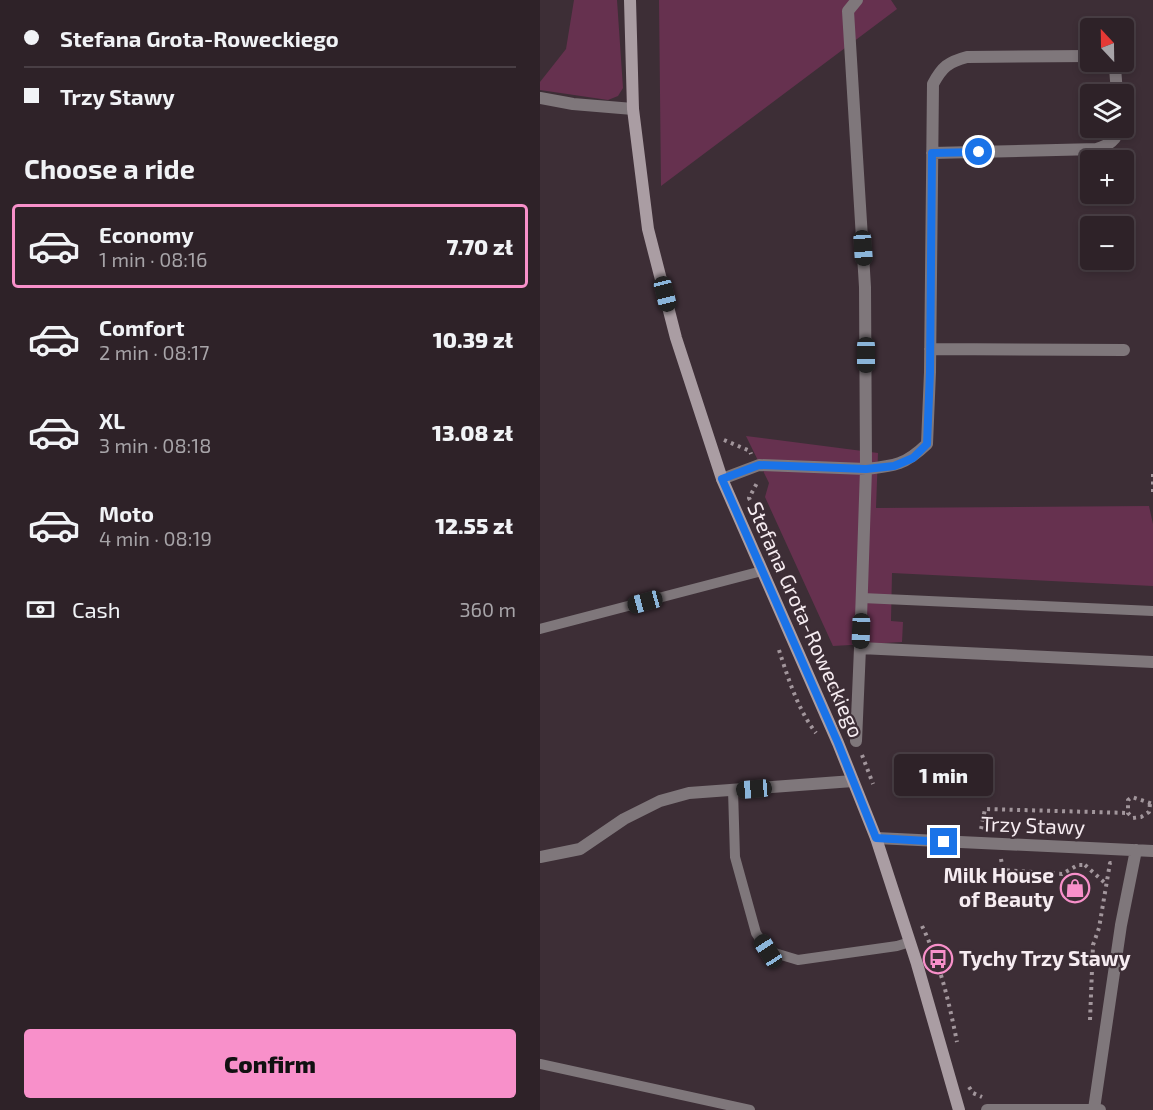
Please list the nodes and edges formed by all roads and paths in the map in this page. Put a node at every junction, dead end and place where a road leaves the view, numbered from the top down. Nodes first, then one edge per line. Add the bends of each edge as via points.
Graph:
1 (630, 0) edge
2 (857, 0) edge
3 (1080, 56) edge
4 (540, 98) edge
5 (633, 109) junction
6 (1114, 138) edge
7 (932, 153) junction
8 (930, 350) junction
9 (1124, 351) dead end
10 (722, 439) dead end
11 (756, 466) junction
12 (866, 469) junction
13 (1153, 474) edge
14 (722, 479) junction
15 (1153, 494) edge
16 (754, 508) dead end
17 (768, 540) dead end
18 (762, 571) junction
19 (862, 598) junction
20 (1153, 611) edge
21 (540, 629) edge
22 (860, 648) junction
23 (1153, 662) edge
24 (845, 713) dead end
25 (856, 741) dead end
26 (853, 781) junction
27 (732, 790) junction
28 (1152, 804) edge
29 (1128, 813) junction
30 (971, 829) dead end
31 (876, 838) junction
32 (1136, 850) junction
33 (1153, 851) edge
34 (540, 856) edge
35 (993, 858) dead end
36 (1110, 863) junction
37 (1094, 864) dead end
38 (1102, 864) dead end
39 (1133, 864) junction
40 (1085, 865) junction
41 (1106, 885) junction
42 (910, 942) junction
43 (1089, 1027) dead end
44 (540, 1064) edge
45 (1094, 1109) edge
46 (750, 1110) edge
47 (959, 1110) edge
48 (987, 1110) edge
49 (1100, 1110) edge

1 - 5 street, Stefana Grota-Roweckiego
2 - 12 street, Stefana Grota-Roweckiego via 848,10 865,287
3 - 7 street via 967,57 952,61 939,72 933,84
4 - 5 street
5 - 14 street, Stefana Grota-Roweckiego via 648,230 676,338
6 - 7 street via 1097,149
7 - 8 street
8 - 9 street
8 - 12 street via 927,444 913,458 894,466
10 - 11 path via 750,451
11 - 12 street
11 - 14 street
11 - 16 path via 760,476 749,498
12 - 19 street, Stefana Grota-Roweckiego
13 - 15 path
14 - 18 street, Stefana Grota-Roweckiego
17 - 24 path
18 - 21 lane
18 - 26 street, Stefana Grota-Roweckiego
19 - 20 lane
19 - 22 street, Stefana Grota-Roweckiego
22 - 23 street, Stefana Grota-Roweckiego
22 - 25 street, Stefana Grota-Roweckiego
26 - 27 street
26 - 31 street, Stefana Grota-Roweckiego
27 - 34 street via 689,793 660,801 624,819 580,849
27 - 42 lane via 735,857 756,933 768,951 798,960
28 - 29 path via 1142,817 1133,818
28 - 29 path via 1132,796
29 - 30 path via 985,809 982,829
31 - 32 street, Trzy Stawy
31 - 42 street, Stefana Grota-Roweckiego
32 - 33 street, Trzy Stawy
32 - 39 street
35 - 40 path via 1001,858 1003,870 1062,874
36 - 38 path
36 - 39 path
36 - 41 path
37 - 40 path
39 - 45 street
40 - 41 path
41 - 43 path via 1093,945
42 - 47 street, Stefana Grota-Roweckiego
44 - 46 lane
45 - 48 street
45 - 49 street

